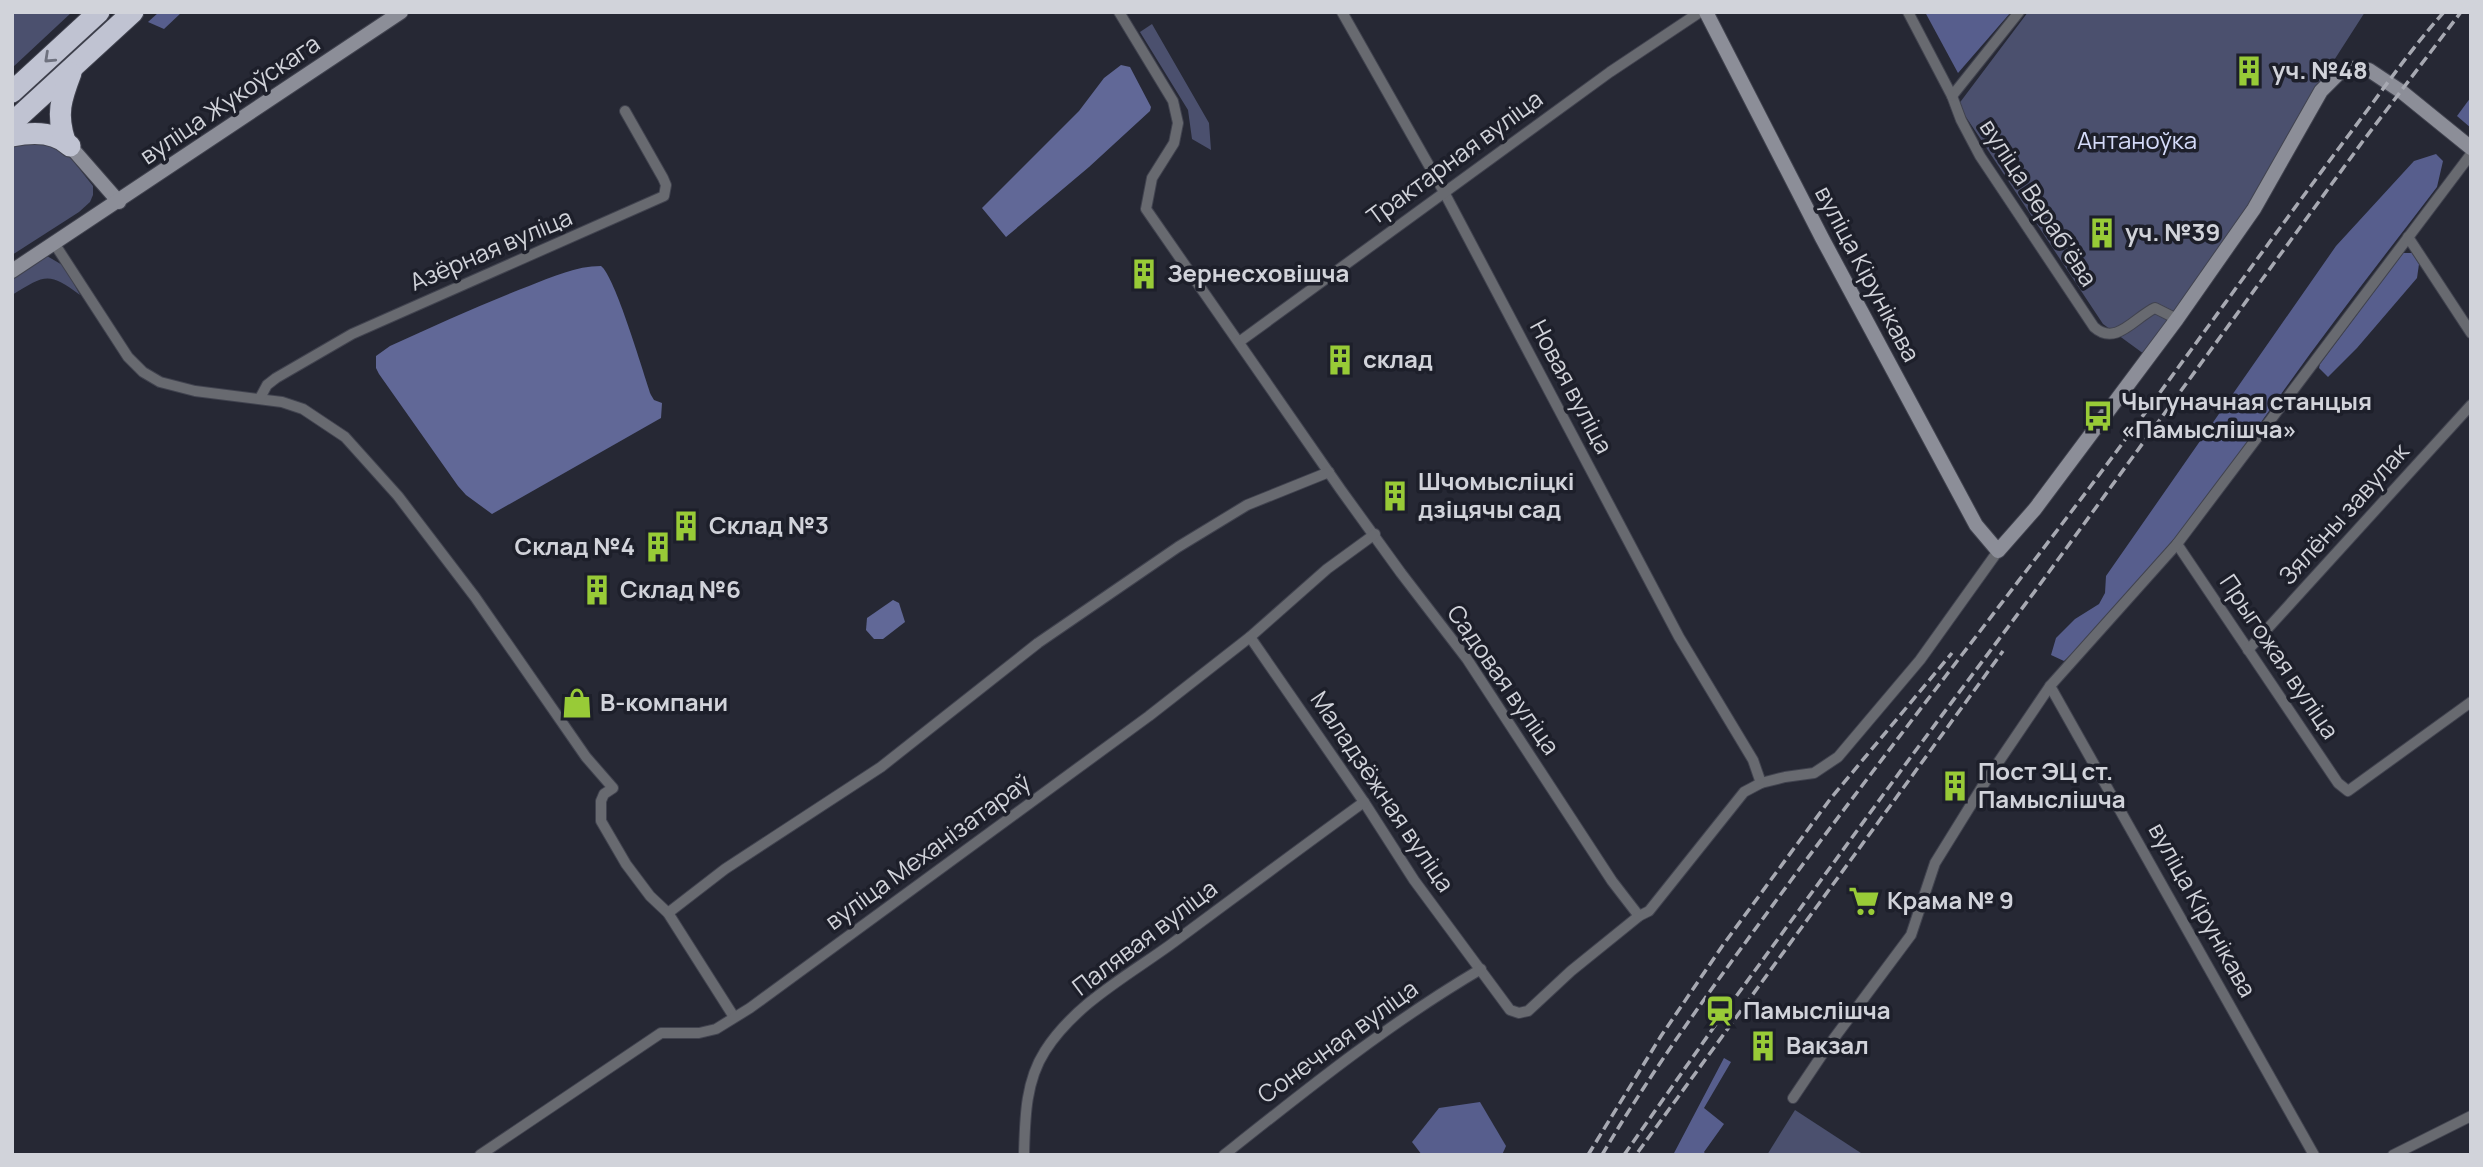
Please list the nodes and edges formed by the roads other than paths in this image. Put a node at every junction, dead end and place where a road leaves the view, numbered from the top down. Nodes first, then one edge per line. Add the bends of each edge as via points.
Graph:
1 (133, 12) edge
2 (401, 12) edge
3 (1119, 12) edge
4 (1342, 12) edge
5 (1700, 12) edge
6 (1706, 12) edge
7 (1908, 12) edge
8 (2019, 12) edge
9 (92, 16) edge
10 (72, 68) junction
11 (12, 92) edge
12 (1952, 96) junction
13 (625, 111) dead end
14 (12, 123) edge
15 (12, 136) edge
16 (67, 144) junction
17 (2471, 148) edge
18 (2471, 154) edge
19 (1444, 192) junction
20 (119, 202) junction
21 (2408, 237) junction
22 (54, 243) junction
23 (12, 271) edge
24 (2177, 319) junction
25 (2471, 333) edge
26 (1238, 342) junction
27 (260, 398) junction
28 (2471, 405) edge
29 (1329, 472) junction
30 (1374, 534) junction
31 (2178, 544) junction
32 (1998, 551) junction
33 (1251, 637) junction
34 (2248, 650) junction
35 (2050, 686) junction
36 (2471, 702) edge
37 (1761, 783) junction
38 (1364, 802) junction
39 (668, 913) junction
40 (1639, 916) junction
41 (1481, 969) junction
42 (734, 1017) junction
43 (1793, 1098) dead end
44 (2471, 1116) edge
45 (480, 1155) edge
46 (1024, 1155) edge
47 (1224, 1155) edge
48 (2314, 1155) edge
49 (2393, 1155) edge

1 - 10 highway
2 - 20 street, вуліца Жукоўскага
3 - 26 street, Садовая вуліца via 1172,101 1178,123 1174,143 1152,178 1146,209
4 - 19 street, Новая вуліца
5 - 19 street, Трактарная вуліца
6 - 32 street, вуліца Кірунікава via 1976,525
7 - 12 street, вуліца Верабʼёва
8 - 12 street
9 -> 11 highway
10 - 14 highway
10 - 16 highway via 59,118
12 - 24 street, вуліца Верабʼёва via 1986,165 2094,327 2103,334 2115,334 2155,308
13 - 27 street, Азёрная вуліца via 663,178 664,196 352,334 275,378
15 - 16 highway via 45,134
16 - 20 street
17 - 24 street via 2368,70 2350,68 2338,74 2321,91 2254,209
18 - 21 street
19 - 26 street, Трактарная вуліца
19 - 37 street, Новая вуліца via 1679,637 1754,760
20 - 22 street, вуліца Жукоўскага
21 - 25 street
21 - 31 street
22 - 23 street, вуліца Жукоўскага
22 - 27 street via 128,357 143,372 176,387
24 - 32 street via 2035,509
26 - 29 street, Садовая вуліца
27 - 39 street via 303,409 325,422 361,453 398,496 612,788 601,801 601,821 650,897
28 - 34 street, Зялёны завулак
29 - 30 street, Садовая вуліца
29 - 39 street via 1247,505 1178,547 1038,643 881,767 725,869
30 - 33 street, вуліца Механізатараў
30 - 40 street, Садовая вуліца via 1467,659
31 - 34 street, Прыгожая вуліца
31 - 35 street
32 - 37 street via 1920,660 1838,757 1814,773
33 - 38 street, Маладзёжная вуліца
33 - 42 street, вуліца Механізатараў
34 - 36 street, Прыгожая вуліца via 2348,791
35 - 43 street via 1935,863 1911,935
35 - 48 street, вуліца Кірунікава
37 - 40 street via 1744,792 1661,898
38 - 41 street, Маладзёжная вуліца via 1414,880
38 - 46 street, Палявая вуліца via 1107,989 1060,1032 1035,1069 1026,1111
39 - 42 street
40 - 41 street, Маладзёжная вуліца via 1528,1011 1510,1010
41 - 47 street, Сонечная вуліца via 1334,1067
42 - 45 street, вуліца Механізатараў via 699,1033 661,1033
44 - 49 street

